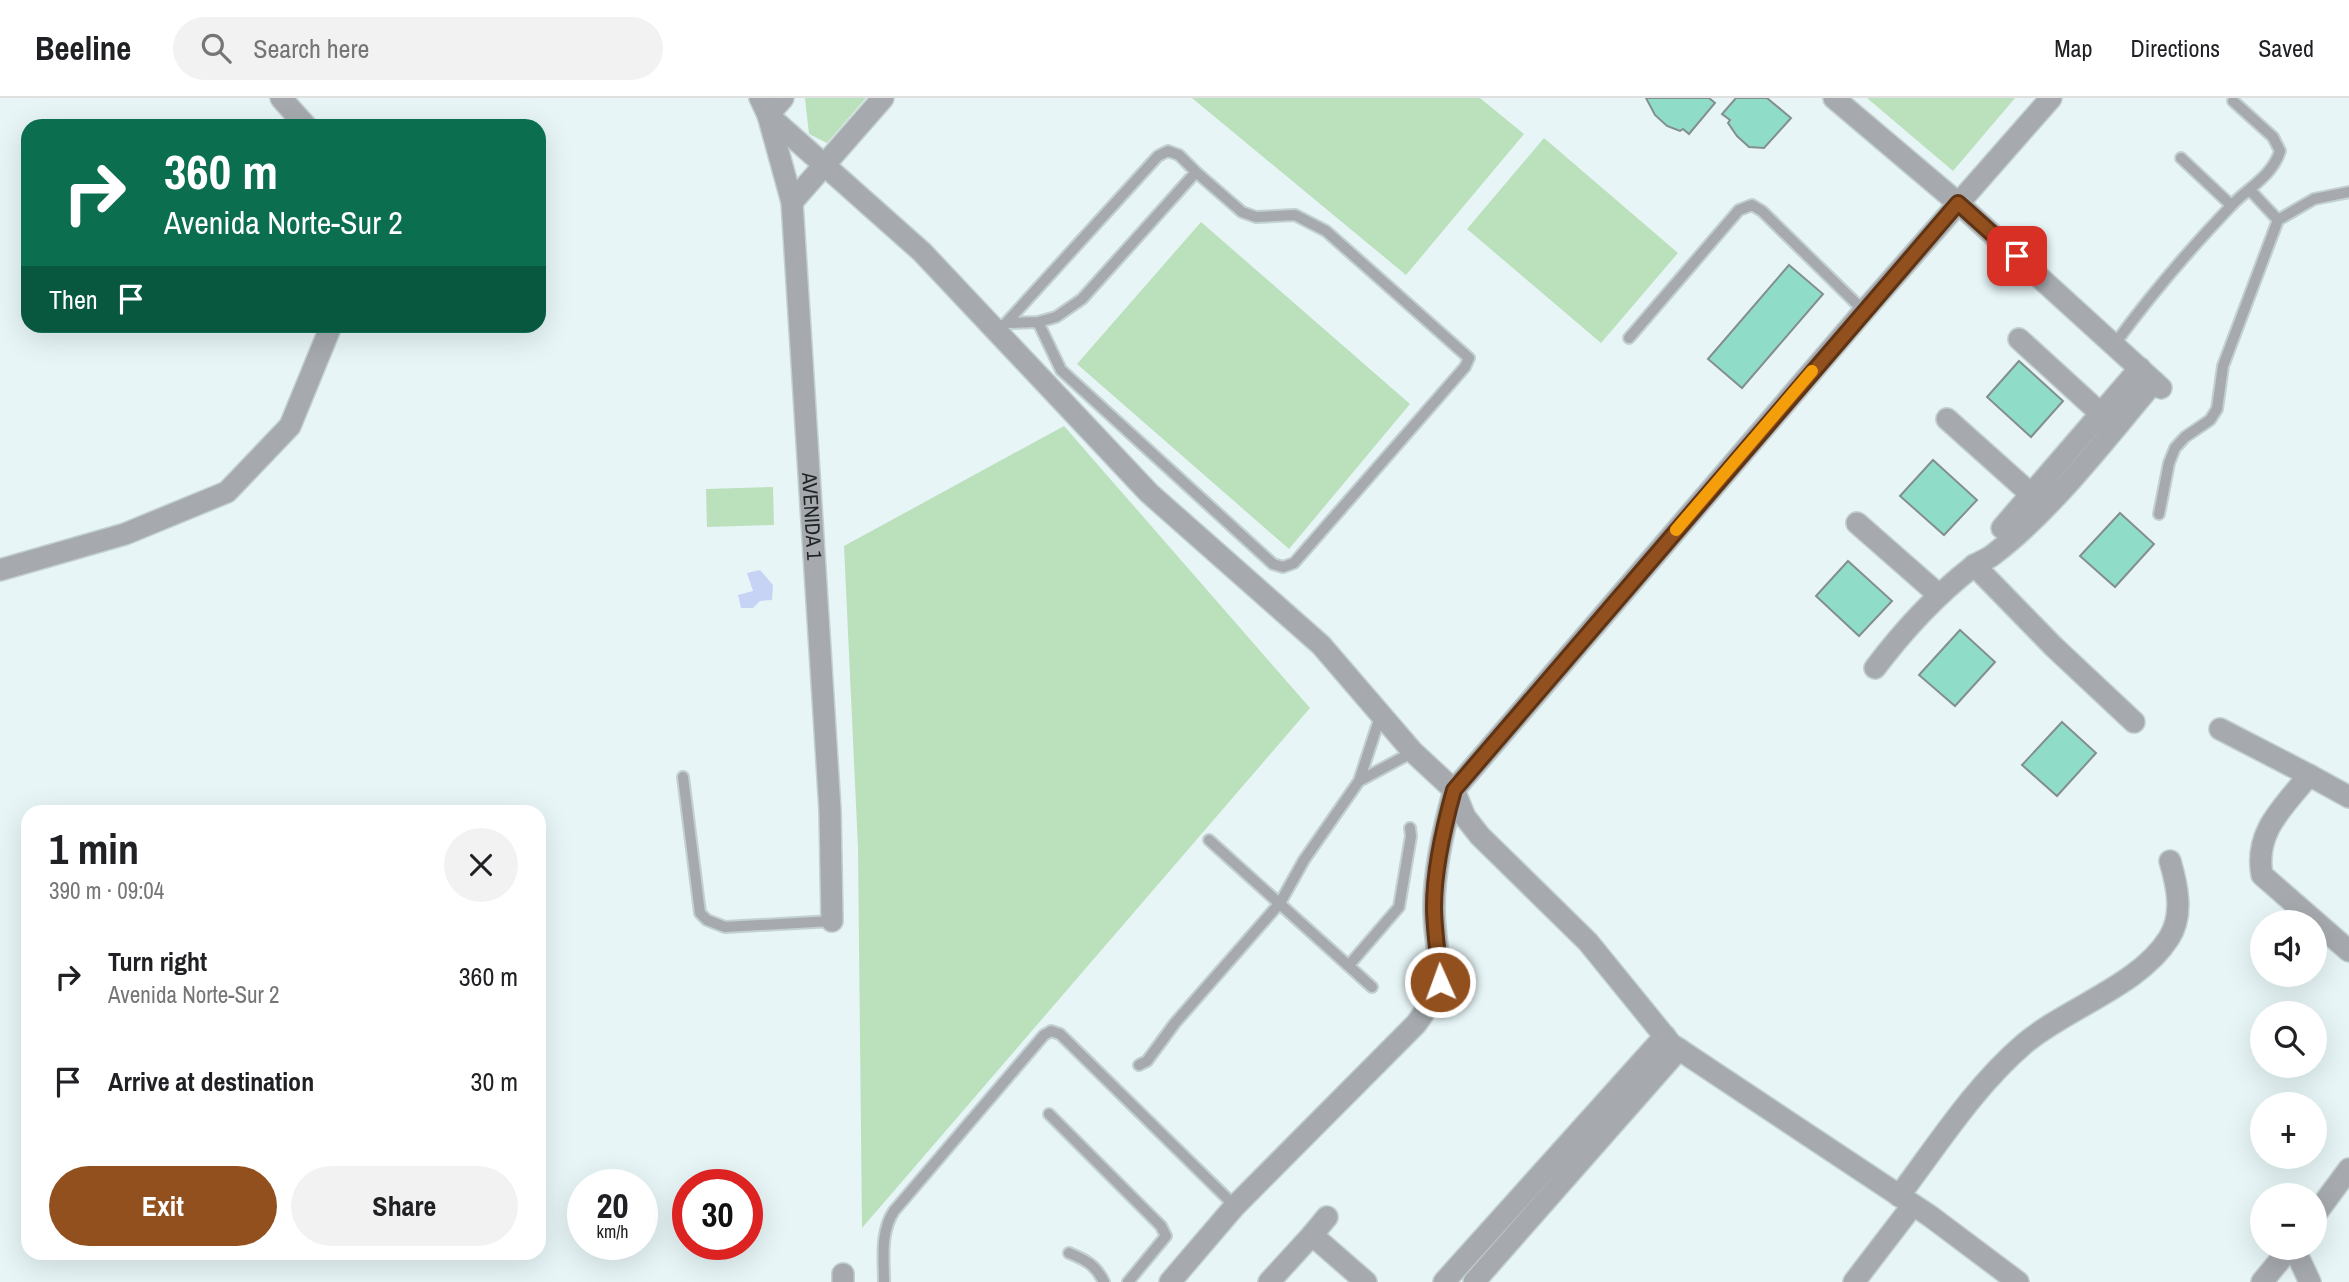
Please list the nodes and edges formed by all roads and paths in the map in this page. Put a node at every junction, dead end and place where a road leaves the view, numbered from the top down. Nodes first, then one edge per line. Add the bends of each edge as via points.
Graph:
1 (281, 98) edge
2 (783, 98) edge
3 (883, 98) edge
4 (1835, 98) edge
5 (2051, 98) edge
6 (2234, 101) dead end
7 (764, 106) edge
8 (300, 119) edge
9 (2181, 158) dead end
10 (824, 163) junction
11 (1196, 172) junction
12 (2250, 190) junction
13 (2349, 192) edge
14 (792, 202) junction
15 (1958, 203) junction
16 (2231, 205) junction
17 (2278, 220) junction
18 (1864, 311) junction
19 (1038, 322) junction
20 (1001, 327) junction
21 (328, 333) edge
22 (1629, 338) dead end
23 (2019, 339) dead end
24 (2114, 345) junction
25 (1947, 419) dead end
26 (2109, 421) junction
27 (2039, 501) junction
28 (2159, 514) dead end
29 (1857, 523) dead end
30 (1974, 565) junction
31 (0, 570) edge
32 (1939, 595) junction
33 (1875, 668) dead end
34 (1381, 714) junction
35 (2134, 722) dead end
36 (2220, 729) dead end
37 (1413, 752) junction
38 (2309, 775) junction
39 (683, 777) dead end
40 (1359, 780) junction
41 (1454, 790) junction
42 (2349, 797) edge
43 (1410, 828) dead end
44 (1209, 840) dead end
45 (2170, 861) dead end
46 (1280, 903) junction
47 (832, 921) joint
48 (2349, 951) edge
49 (1350, 964) junction
50 (1373, 987) dead end
51 (1672, 1043) junction
52 (1139, 1065) dead end
53 (1049, 1114) dead end
54 (2349, 1169) edge
55 (2327, 1199) edge
56 (1906, 1200) junction
57 (1235, 1206) junction
58 (1327, 1217) dead end
59 (1312, 1235) junction
60 (1069, 1253) dead end
61 (2281, 1260) edge
62 (2298, 1260) edge
63 (884, 1282) edge
64 (1104, 1282) edge
65 (1128, 1282) edge
66 (1170, 1282) edge
67 (1269, 1282) edge
68 (1366, 1282) edge
69 (1444, 1282) edge
70 (1474, 1282) edge
71 (1854, 1282) edge
72 (2018, 1282) edge
73 (2262, 1282) edge
74 (2310, 1282) edge

1 - 8 street
2 - 7 street
3 - 10 street
4 - 15 street
5 - 15 street
6 - 12 lane via 2273,137 2280,152 2270,172
7 - 10 street
7 - 14 street, AVENIDA 1
9 - 16 lane
10 - 14 street
10 - 20 street
11 - 19 lane via 1082,299 1056,317
11 - 19 lane via 1242,212 1256,217 1295,215 1326,231 1469,358 1294,563 1273,564 1067,376
11 - 20 lane via 1179,155 1168,151 1158,156
12 - 16 lane
12 - 17 lane
13 - 17 lane via 2314,199
14 - 47 street, AVENIDA 1 via 830,810
15 - 18 street
15 - 24 street
16 - 24 lane
17 - 28 lane via 2223,366 2217,409 2175,448
18 - 22 lane via 1752,205 1739,210
18 - 41 street
19 - 20 lane
20 - 34 street via 1158,501 1299,622
21 - 31 street via 290,426 227,492 125,534
23 - 26 street
24 - 26 street via 2152,379
25 - 27 street
26 - 27 street
27 - 30 street via 1986,546
29 - 32 street
30 - 32 street
30 - 35 street
32 - 33 street
34 - 37 street
34 - 40 lane
36 - 38 street
37 - 40 lane
37 - 41 street
38 - 42 street
38 - 48 street via 2268,824 2262,841 2262,875
39 - 47 lane via 700,913 707,920 725,928
40 - 46 lane
41 - 51 street via 1465,817 1480,836 1588,942
41 - 57 street via 1435,883 1440,982 1432,1002 1416,1024
43 - 49 lane via 1399,906
44 - 46 lane
45 - 56 street via 2178,889 2174,930 2166,943 2128,976 2011,1056 1971,1101
46 - 49 lane
46 - 52 lane
49 - 50 lane
51 - 56 street
51 - 69 street
51 - 70 street
53 - 65 lane via 1166,1236
54 - 55 street
56 - 71 street
56 - 72 street
57 - 63 lane via 1060,1034 1051,1031 894,1211 884,1237
57 - 66 street
58 - 59 street
59 - 67 street
59 - 68 street
60 - 64 lane via 1086,1260
61 - 73 street
62 - 74 street

